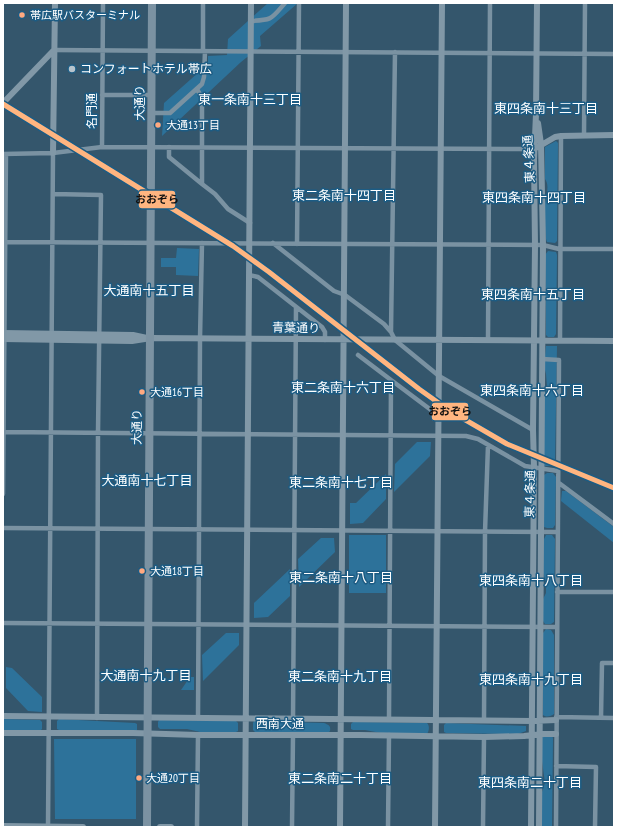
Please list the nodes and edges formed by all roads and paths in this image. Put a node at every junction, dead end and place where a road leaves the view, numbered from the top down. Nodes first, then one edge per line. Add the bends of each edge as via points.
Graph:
1 (55, 3) edge
2 (103, 3) edge
3 (152, 3) edge
4 (203, 3) edge
5 (251, 3) edge
6 (285, 3) edge
7 (299, 3) edge
8 (346, 3) edge
9 (442, 3) edge
10 (490, 3) edge
11 (537, 3) edge
12 (585, 3) edge
13 (251, 21) junction
14 (54, 50) junction
15 (102, 50) junction
16 (152, 50) junction
17 (204, 51) junction
18 (251, 51) junction
19 (299, 52) junction
20 (346, 52) junction
21 (395, 52) junction
22 (442, 53) junction
23 (489, 53) junction
24 (536, 54) junction
25 (585, 54) junction
26 (614, 54) edge
27 (197, 89) junction
28 (102, 95) junction
29 (152, 95) junction
30 (3, 104) edge
31 (152, 113) junction
32 (536, 114) junction
33 (584, 135) junction
34 (614, 135) edge
35 (561, 136) junction
36 (542, 144) junction
37 (102, 147) junction
38 (151, 147) junction
39 (169, 147) junction
40 (202, 147) junction
41 (298, 147) junction
42 (250, 148) junction
43 (346, 148) junction
44 (394, 148) junction
45 (441, 148) junction
46 (534, 149) junction
47 (489, 150) junction
48 (53, 153) junction
49 (4, 154) edge
50 (202, 184) junction
51 (53, 194) junction
52 (250, 223) junction
53 (4, 242) edge
54 (53, 242) junction
55 (101, 242) junction
56 (151, 243) junction
57 (202, 243) junction
58 (249, 243) junction
59 (273, 243) junction
60 (297, 244) junction
61 (346, 244) junction
62 (393, 244) junction
63 (440, 245) junction
64 (488, 245) junction
65 (543, 245) junction
66 (536, 246) junction
67 (559, 248) junction
68 (614, 249) edge
69 (249, 275) junction
70 (344, 295) junction
71 (296, 307) junction
72 (391, 332) junction
73 (4, 336) edge
74 (52, 337) junction
75 (100, 337) junction
76 (151, 338) junction
77 (200, 338) junction
78 (248, 339) junction
79 (296, 339) junction
80 (325, 340) junction
81 (344, 340) junction
82 (395, 340) junction
83 (439, 340) junction
84 (488, 340) junction
85 (542, 340) junction
86 (560, 340) junction
87 (535, 341) junction
88 (614, 341) edge
89 (358, 355) dead end
90 (542, 359) junction
91 (439, 376) junction
92 (391, 380) junction
93 (439, 416) junction
94 (533, 430) junction
95 (3, 432) edge
96 (51, 432) junction
97 (98, 432) junction
98 (149, 434) junction
99 (200, 434) junction
100 (248, 434) junction
101 (296, 435) junction
102 (343, 435) junction
103 (391, 435) junction
104 (439, 435) junction
105 (488, 445) junction
106 (534, 468) junction
107 (541, 468) junction
108 (558, 471) junction
109 (559, 484) junction
110 (3, 494) edge
111 (614, 524) edge
112 (3, 528) edge
113 (51, 528) junction
114 (98, 528) junction
115 (149, 529) junction
116 (200, 529) junction
117 (247, 530) junction
118 (295, 530) junction
119 (343, 530) junction
120 (390, 530) junction
121 (437, 531) junction
122 (485, 532) junction
123 (537, 532) junction
124 (557, 532) junction
125 (557, 592) junction
126 (614, 592) edge
127 (3, 623) edge
128 (50, 623) junction
129 (97, 624) junction
130 (149, 624) junction
131 (199, 625) junction
132 (246, 625) junction
133 (294, 625) junction
134 (342, 626) junction
135 (389, 626) junction
136 (437, 626) junction
137 (484, 626) junction
138 (532, 627) junction
139 (540, 627) junction
140 (557, 627) junction
141 (614, 663) edge
142 (3, 716) edge
143 (49, 717) junction
144 (98, 718) junction
145 (148, 718) junction
146 (198, 718) junction
147 (245, 718) junction
148 (556, 718) junction
149 (601, 718) junction
150 (614, 718) edge
151 (294, 719) junction
152 (341, 719) junction
153 (389, 719) junction
154 (436, 720) junction
155 (484, 720) junction
156 (539, 720) junction
157 (532, 721) junction
158 (3, 733) edge
159 (49, 733) junction
160 (148, 733) junction
161 (539, 734) junction
162 (556, 734) junction
163 (198, 735) junction
164 (245, 735) junction
165 (293, 735) junction
166 (341, 735) junction
167 (389, 735) junction
168 (436, 736) junction
169 (532, 736) junction
170 (484, 737) junction
171 (556, 766) junction
172 (3, 826) edge
173 (48, 827) edge
174 (83, 827) edge
175 (147, 827) edge
176 (160, 827) edge
177 (171, 827) edge
178 (197, 827) edge
179 (245, 827) edge
180 (292, 827) edge
181 (340, 827) edge
182 (388, 827) edge
183 (435, 827) edge
184 (483, 827) edge
185 (531, 827) edge
186 (539, 827) edge
187 (556, 827) edge
188 (595, 827) edge

1 - 14 street
2 - 15 street, 名門通
3 - 16 highway, 大通り
4 - 17 street
5 - 13 street
6 - 13 street via 271,18
7 - 19 street
8 - 20 street
9 - 22 street
10 - 23 street
11 - 24 street, 東４条通
12 - 25 street
13 - 18 street
14 - 15 street
14 - 30 street
14 - 48 street
15 - 16 street
15 - 28 street, 名門通
16 - 17 street
16 - 29 highway, 大通り
17 - 18 street
17 - 27 street via 204,77
18 - 19 street
18 - 42 street
19 - 20 street
19 - 41 street
20 - 21 street
20 - 43 street
21 - 22 street
21 - 44 street
22 - 23 street
22 - 45 street
23 - 24 street
23 - 47 street
24 - 25 street
24 - 32 street, 東４条通
25 - 26 street
25 - 33 street
27 - 31 street via 170,113
27 - 40 street via 202,98
28 - 29 street
28 - 37 street, 名門通
29 - 31 highway, 大通り
31 - 38 highway, 大通り
32 - 36 street, 東４条通
32 - 46 street, 東４条通
33 - 34 street
33 - 35 street
35 - 36 street
35 - 67 street
36 - 46 street
36 - 65 street, 東４条通
37 - 38 street
37 - 48 street
38 - 39 street
38 - 56 highway, 大通り
39 - 40 street
39 - 50 street via 169,157
40 - 42 street
40 - 50 street
41 - 42 street
41 - 43 street
41 - 60 street
42 - 52 street
43 - 44 street
43 - 61 street
44 - 45 street
44 - 62 street
45 - 47 street
45 - 63 street
46 - 47 street
46 - 66 street, 東４条通
47 - 64 street
48 - 49 street
48 - 51 street
49 - 53 street
50 - 52 street via 228,208
51 - 54 street
51 - 55 street via 101,195
52 - 58 street
53 - 54 street
53 - 73 street
54 - 55 street
54 - 74 street
55 - 56 street
55 - 75 street
56 - 57 street
56 - 76 highway, 大通り
57 - 58 street
57 - 77 street
58 - 59 street
58 - 69 street
59 - 60 street
59 - 70 street via 334,291
60 - 61 street
61 - 62 street
61 - 70 street
62 - 63 street
62 - 72 street
63 - 64 street
63 - 83 street
64 - 66 street
64 - 84 street
65 - 66 street
65 - 67 street
65 - 85 street, 東４条通
66 - 87 street, 東４条通
67 - 68 street
67 - 86 street
69 - 71 street via 258,278
69 - 78 street
70 - 72 street
70 - 81 street
71 - 79 street
71 - 80 street via 322,327
72 - 82 street
73 - 74 street, 青葉通り
73 - 95 street
74 - 75 street, 青葉通り
74 - 96 street
75 - 76 street, 青葉通り via 132,341
75 - 97 street
76 - 77 street, 青葉通り
76 - 98 highway, 大通り
77 - 78 street, 青葉通り
77 - 99 street
78 - 79 street, 青葉通り
78 - 100 street
79 - 80 street, 青葉通り
79 - 101 street
80 - 81 street, 青葉通り
81 - 82 street, 青葉通り
81 - 102 street
82 - 83 street, 青葉通り
82 - 91 street
83 - 84 street, 青葉通り
83 - 91 street
84 - 87 street, 青葉通り
85 - 86 street, 青葉通り
85 - 87 street, 青葉通り
85 - 90 street, 東４条通
86 - 88 street, 青葉通り
87 - 94 street, 東４条通
89 - 92 street
90 - 107 street, 東４条通
90 - 108 street via 559,360
91 - 93 street
91 - 94 street
92 - 93 street
92 - 103 street
93 - 104 street
94 - 106 street, 東４条通
95 - 96 street
95 - 110 street
96 - 97 street
96 - 113 street
97 - 98 street
97 - 114 street
98 - 99 street
98 - 115 highway, 大通り
99 - 100 street
99 - 116 street
100 - 101 street
100 - 117 street
101 - 102 street
101 - 118 street
102 - 103 street
102 - 119 street
103 - 104 street
103 - 120 street
104 - 105 street via 466,436
104 - 121 street
105 - 106 street via 525,466
105 - 122 street
106 - 107 street
106 - 123 street, 東４条通
107 - 108 street
107 - 123 street, 東４条通
108 - 109 street
109 - 111 street
109 - 124 street
112 - 113 street
113 - 114 street
113 - 128 street
114 - 115 street
114 - 129 street
115 - 116 street
115 - 130 highway, 大通り
116 - 117 street
116 - 131 street
117 - 118 street
117 - 132 street
118 - 119 street
118 - 133 street
119 - 120 street
119 - 134 street
120 - 121 street
120 - 135 street
121 - 122 street
121 - 136 street
122 - 123 street
122 - 137 street
123 - 124 street
123 - 138 street, 東４条通
123 - 139 street, 東４条通
124 - 125 street
125 - 126 street
125 - 140 street
127 - 128 street
128 - 129 street
128 - 143 street
129 - 130 street
129 - 144 street
130 - 131 street
130 - 145 highway, 大通り
131 - 132 street
131 - 146 street
132 - 133 street
132 - 147 street
133 - 134 street
133 - 151 street
134 - 135 street
134 - 152 street
135 - 136 street
135 - 153 street
136 - 137 street
136 - 154 street
137 - 138 street
137 - 155 street
138 - 139 street
138 - 157 street, 東４条通
139 - 140 street
139 - 156 street, 東４条通
140 - 148 street
141 - 149 street via 602,663
142 - 143 street, 西南大通
143 - 144 street, 西南大通
143 - 159 street
144 - 145 street, 西南大通
145 - 146 street, 西南大通
145 - 160 highway, 大通り
146 - 147 street, 西南大通
147 - 151 street, 西南大通
147 - 164 street
148 - 149 street
148 - 156 street, 西南大通
148 - 162 street
149 - 150 street
151 - 152 street, 西南大通
152 - 153 street, 西南大通
152 - 166 street
153 - 154 street, 西南大通
154 - 155 street, 西南大通
154 - 168 street
155 - 157 street, 西南大通
156 - 157 street, 西南大通
156 - 161 street, 東４条通
157 - 169 street, 東４条通
158 - 159 street, 西南大通
159 - 160 street, 西南大通
159 - 173 street
160 - 163 street, 西南大通
160 - 175 highway, 大通り
161 - 162 street, 西南大通
161 - 169 street, 西南大通
161 - 186 street, 東４条通
162 - 171 street
163 - 164 street, 西南大通
163 - 178 street
164 - 165 street, 西南大通
164 - 179 street
165 - 166 street, 西南大通
165 - 180 street
166 - 167 street, 西南大通
166 - 181 street
167 - 168 street, 西南大通
167 - 182 street
168 - 170 street, 西南大通
168 - 183 street
169 - 170 street, 西南大通
169 - 185 street, 東４条通
170 - 184 street
171 - 187 street
171 - 188 street via 596,767
172 - 173 street
173 - 174 street
176 - 177 street

